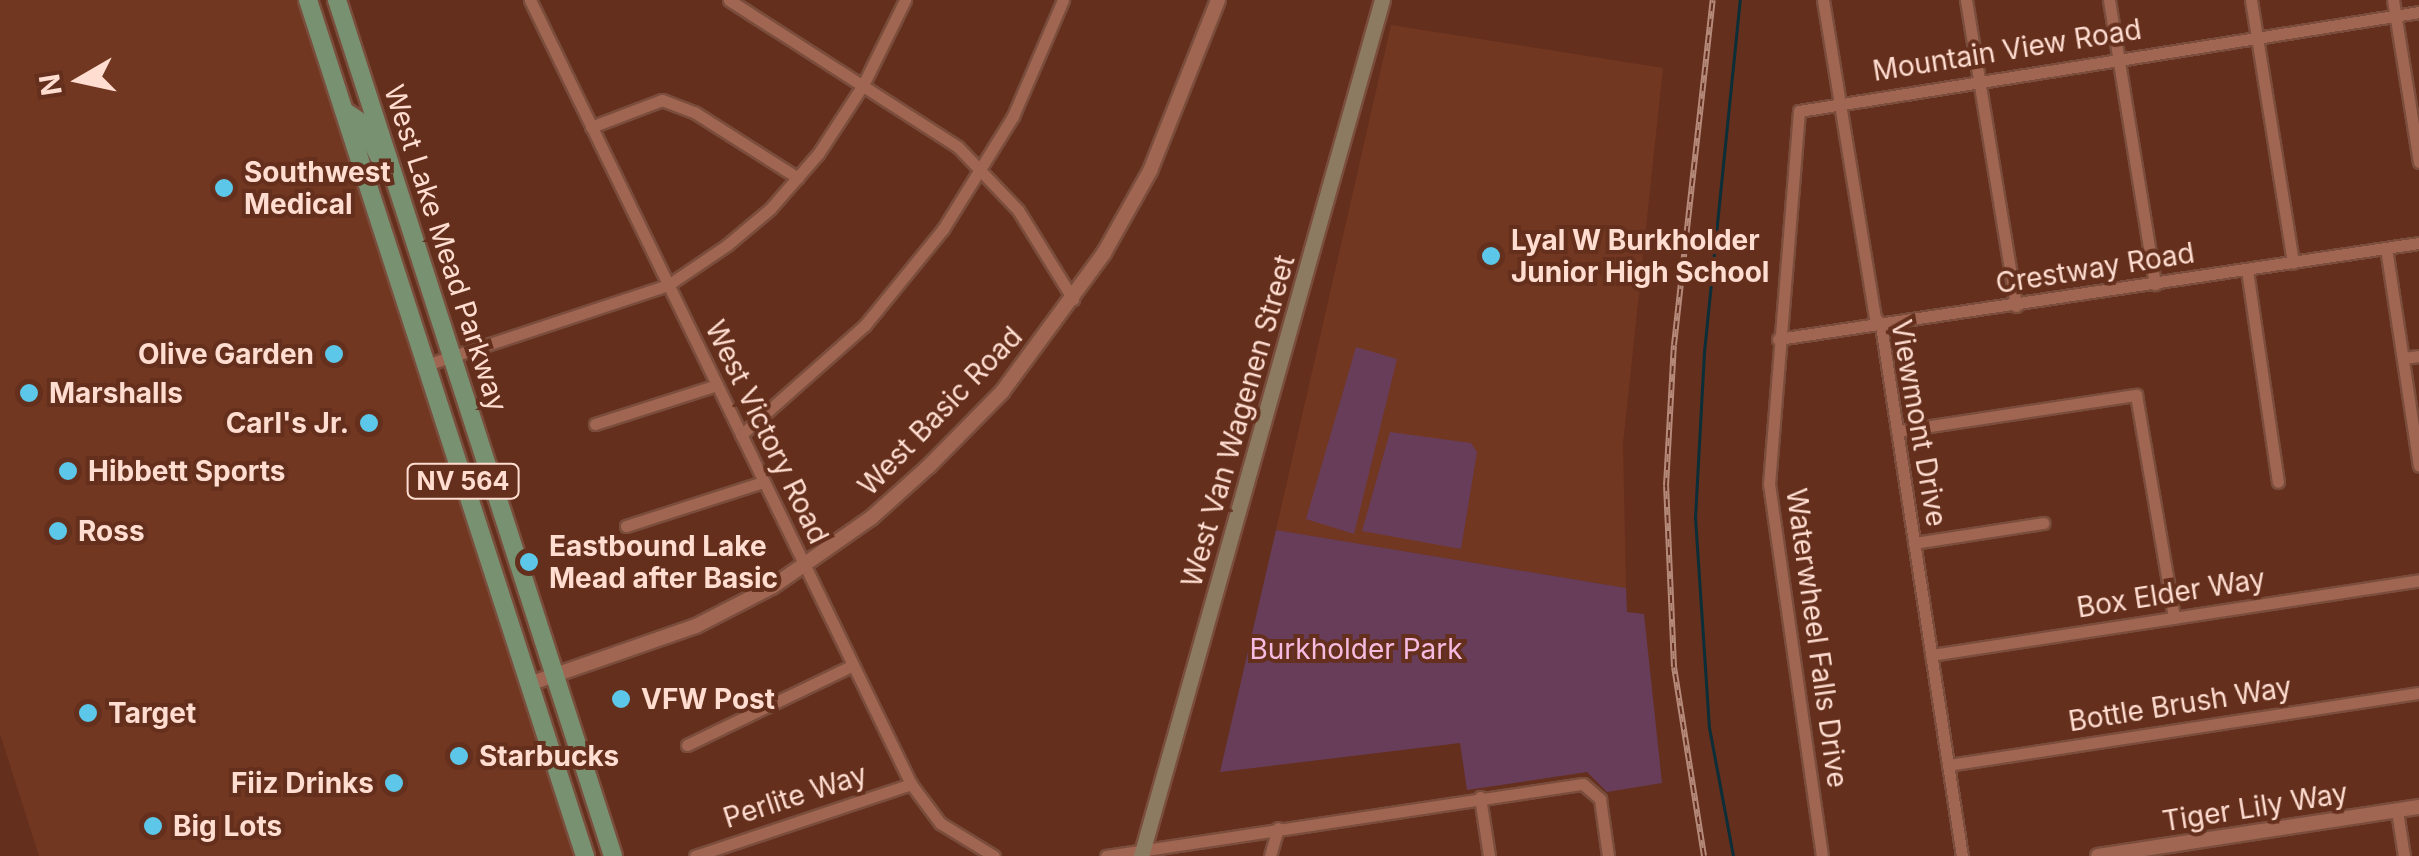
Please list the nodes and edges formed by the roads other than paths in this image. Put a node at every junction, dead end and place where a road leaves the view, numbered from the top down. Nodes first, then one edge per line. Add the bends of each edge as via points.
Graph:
1 (308, 0) edge
2 (338, 0) edge
3 (530, 0) edge
4 (729, 0) edge
5 (905, 0) edge
6 (1062, 0) edge
7 (1218, 0) edge
8 (1382, 0) edge
9 (1823, 0) edge
10 (1966, 0) edge
11 (2108, 0) edge
12 (2250, 0) edge
13 (2392, 0) edge
14 (2419, 12) edge
15 (2395, 15) junction
16 (316, 22) junction
17 (2256, 37) junction
18 (2118, 58) junction
19 (1979, 80) junction
20 (863, 85) junction
21 (1839, 102) junction
22 (371, 104) junction
23 (344, 111) junction
24 (592, 127) junction
25 (2419, 162) edge
26 (983, 170) junction
27 (798, 178) junction
28 (404, 209) junction
29 (2419, 243) edge
30 (2386, 248) junction
31 (2294, 263) junction
32 (2248, 270) junction
33 (668, 284) junction
34 (2154, 284) junction
35 (1073, 299) junction
36 (2016, 306) junction
37 (1881, 326) junction
38 (1778, 339) junction
39 (2419, 356) edge
40 (452, 357) junction
41 (2402, 358) junction
42 (426, 366) junction
43 (717, 385) junction
44 (596, 424) dead end
45 (1897, 431) junction
46 (741, 435) junction
47 (2419, 466) edge
48 (763, 482) junction
49 (2278, 482) dead end
50 (2043, 523) dead end
51 (626, 526) dead end
52 (1914, 542) junction
53 (804, 566) junction
54 (2419, 580) edge
55 (2174, 618) junction
56 (1931, 655) junction
57 (853, 665) junction
58 (554, 676) junction
59 (529, 684) junction
60 (2419, 693) edge
61 (687, 745) dead end
62 (1948, 765) junction
63 (911, 784) junction
64 (1480, 797) junction
65 (2419, 807) edge
66 (2397, 811) junction
67 (1278, 828) junction
68 (2179, 850) edge
69 (1142, 853) edge
70 (584, 856) edge
71 (613, 856) edge
72 (695, 856) edge
73 (994, 856) edge
74 (1106, 856) edge
75 (1270, 856) edge
76 (1489, 856) edge
77 (1608, 856) edge
78 (1822, 856) edge
79 (1962, 856) edge
80 (2098, 856) edge
81 (2404, 856) edge

1 - 16 main road, West Lake Mead Parkway / NV 564
2 - 22 main road, West Lake Mead Parkway / NV 564
3 - 24 street, West Victory Road
4 - 20 street
5 - 20 street
6 - 26 street
7 - 35 street, West Basic Road via 1150,171
8 - 69 main road, West Van Wagenen Street
9 - 21 street, Viewmont Drive
10 - 19 street
11 - 18 street
12 - 17 street
13 - 15 street
14 - 15 street, Mountain View Road
15 - 17 street, Mountain View Road
15 - 25 street
16 - 22 main road via 330,39 349,94
16 - 23 main road, West Lake Mead Parkway / NV 564
17 - 18 street, Mountain View Road
17 - 31 street
18 - 19 street, Mountain View Road
18 - 34 street
19 - 21 street, Mountain View Road
19 - 36 street
20 - 26 street via 932,126
20 - 27 street
21 - 37 street, Viewmont Drive
21 - 38 street, Waterwheel Falls Drive via 1799,111
22 - 28 main road, West Lake Mead Parkway / NV 564
23 - 28 main road via 362,123
23 - 42 main road, West Lake Mead Parkway / NV 564
24 - 27 street via 662,100 694,112
24 - 33 street, West Victory Road
26 - 35 street via 1041,242
26 - 46 street via 864,325
27 - 33 street via 728,245
28 - 40 main road, West Lake Mead Parkway / NV 564
29 - 30 street, Crestway Road
30 - 31 street, Crestway Road
30 - 41 street
31 - 32 street, Crestway Road
32 - 34 street, Crestway Road
32 - 49 street
33 - 40 street
33 - 43 street, West Victory Road
34 - 36 street, Crestway Road
35 - 53 street, West Basic Road via 1002,392 929,466
36 - 37 street, Crestway Road
37 - 38 street, Crestway Road
37 - 45 street, Viewmont Drive
38 - 78 street, Waterwheel Falls Drive via 1770,508
39 - 41 street
40 - 42 street
40 - 58 main road, West Lake Mead Parkway / NV 564
41 - 47 street
42 - 59 main road, West Lake Mead Parkway / NV 564
43 - 44 street
43 - 46 street, West Victory Road
45 - 52 street, Viewmont Drive
45 - 55 street via 2136,395
46 - 48 street, West Victory Road
48 - 51 street
48 - 53 street, West Victory Road
50 - 52 street
52 - 56 street, Viewmont Drive
53 - 57 street, West Victory Road
53 - 58 street, West Basic Road via 696,626
54 - 55 street, Box Elder Way
55 - 56 street, Box Elder Way
56 - 62 street, Viewmont Drive
57 - 61 street
57 - 63 street, West Victory Road
58 - 59 street, West Basic Road
58 - 71 main road, West Lake Mead Parkway / NV 564
59 - 70 main road, West Lake Mead Parkway / NV 564
60 - 62 street, Bottle Brush Way
62 - 79 street, Viewmont Drive
63 - 72 street, Perlite Way
63 - 73 street, West Victory Road via 940,822
64 - 67 street
64 - 76 street
64 - 77 street via 1592,787
65 - 66 street, Tiger Lily Way
66 - 68 street, Tiger Lily Way
66 - 81 street
67 - 69 street
67 - 75 street
68 - 80 street, Tiger Lily Way
69 - 74 street

